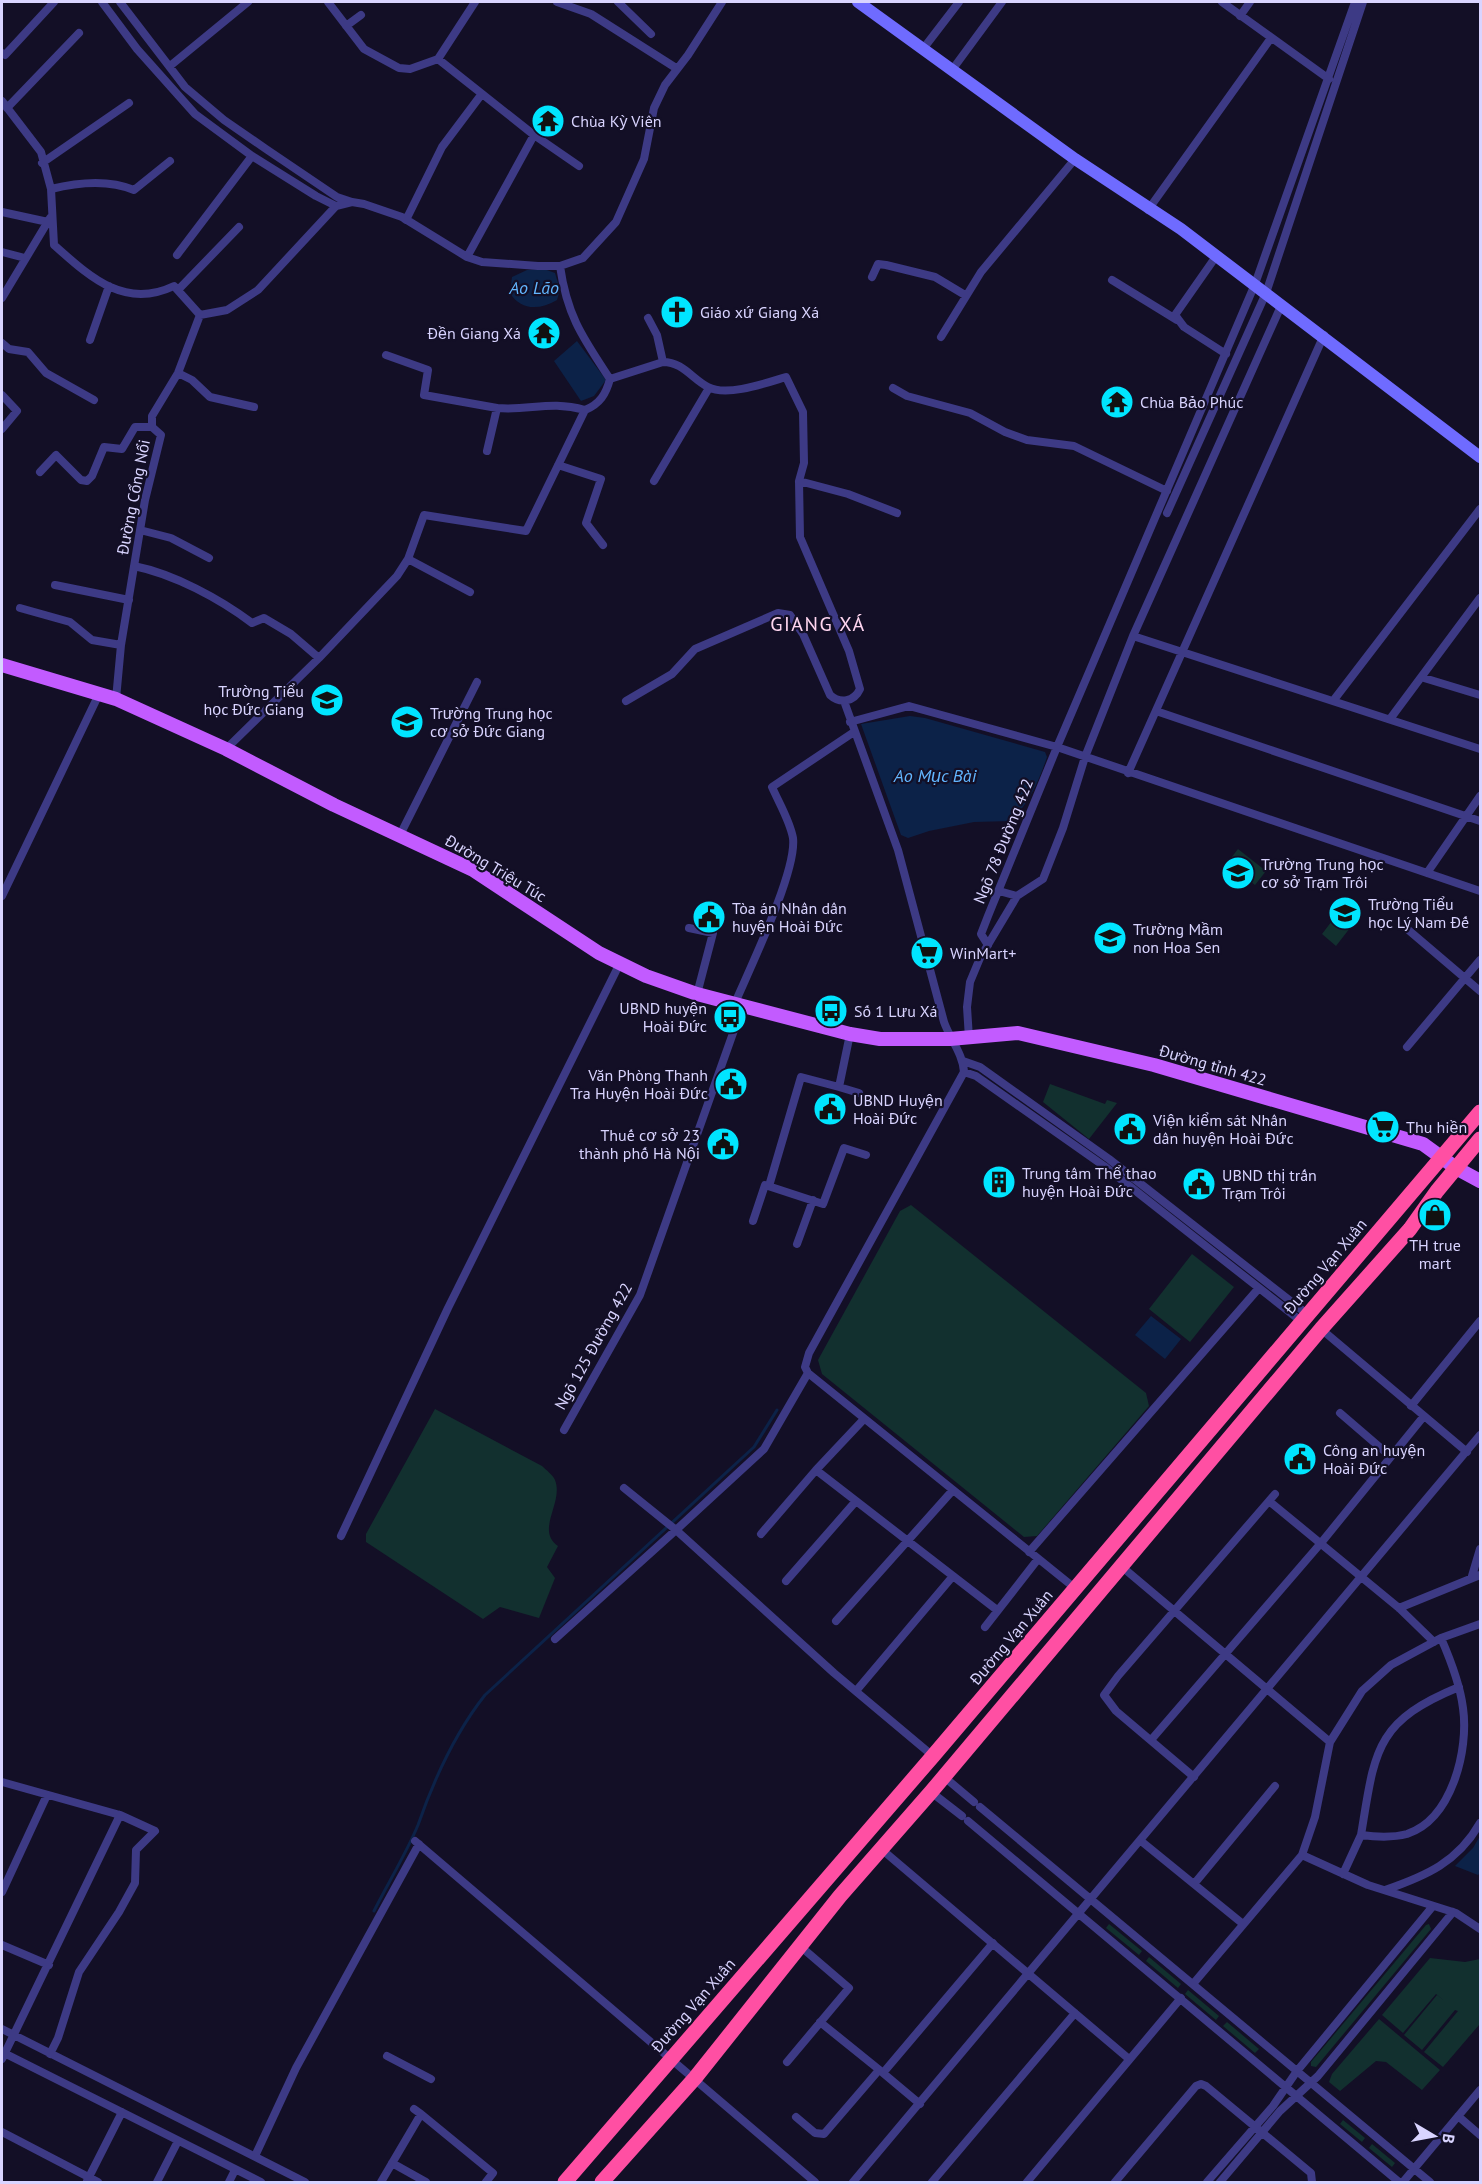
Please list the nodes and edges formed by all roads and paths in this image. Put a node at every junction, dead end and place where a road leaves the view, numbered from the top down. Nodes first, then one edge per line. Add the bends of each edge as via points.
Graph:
1 (54, 2) edge
2 (102, 2) edge
3 (120, 2) edge
4 (248, 2) edge
5 (328, 2) edge
6 (475, 2) edge
7 (557, 2) edge
8 (618, 2) edge
9 (722, 2) edge
10 (858, 2) edge
11 (959, 2) edge
12 (1002, 2) edge
13 (1222, 2) edge
14 (1250, 2) edge
15 (1355, 2) edge
16 (1363, 2) edge
17 (361, 15) dead end
18 (1240, 16) junction
19 (346, 26) junction
20 (79, 33) dead end
21 (651, 34) dead end
22 (1271, 38) junction
23 (923, 49) junction
24 (2, 53) edge
25 (438, 59) junction
26 (170, 66) junction
27 (676, 68) junction
28 (952, 70) junction
29 (1329, 79) junction
30 (482, 95) junction
31 (129, 103) dead end
32 (4, 104) edge
33 (534, 135) junction
34 (252, 156) junction
35 (1075, 159) junction
36 (170, 161) dead end
37 (42, 163) junction
38 (579, 166) dead end
39 (51, 189) junction
40 (352, 202) junction
41 (336, 206) junction
42 (1148, 210) junction
43 (2, 212) edge
44 (49, 220) junction
45 (406, 220) junction
46 (239, 226) dead end
47 (2, 252) edge
48 (177, 255) dead end
49 (1216, 255) junction
50 (467, 257) junction
51 (25, 258) junction
52 (560, 266) junction
53 (872, 277) dead end
54 (1112, 280) dead end
55 (1255, 284) junction
56 (108, 286) junction
57 (178, 290) junction
58 (1266, 293) junction
59 (966, 295) junction
60 (2, 298) edge
61 (1281, 306) junction
62 (200, 315) junction
63 (648, 318) dead end
64 (1177, 320) junction
65 (1324, 335) junction
66 (942, 337) dead end
67 (90, 340) dead end
68 (2, 343) edge
69 (1226, 354) junction
70 (386, 355) dead end
71 (663, 362) junction
72 (178, 373) junction
73 (610, 379) junction
74 (709, 388) junction
75 (893, 388) dead end
76 (2, 395) edge
77 (94, 400) dead end
78 (254, 407) dead end
79 (497, 408) junction
80 (585, 410) junction
81 (152, 427) junction
82 (2, 429) edge
83 (487, 451) dead end
84 (1480, 457) edge
85 (558, 465) junction
86 (40, 472) dead end
87 (799, 481) junction
88 (654, 482) dead end
89 (1167, 491) junction
90 (1480, 509) edge
91 (897, 513) dead end
92 (1167, 513) dead end
93 (140, 530) junction
94 (603, 545) dead end
95 (209, 558) dead end
96 (408, 559) junction
97 (134, 566) junction
98 (55, 585) dead end
99 (470, 592) dead end
100 (1480, 598) edge
101 (129, 600) junction
102 (20, 608) dead end
103 (1133, 636) junction
104 (122, 645) junction
105 (1183, 654) junction
106 (319, 658) junction
107 (2, 665) edge
108 (1424, 678) junction
109 (477, 682) dead end
110 (1480, 693) edge
111 (99, 694) junction
112 (116, 699) junction
113 (626, 701) dead end
114 (844, 701) junction
115 (1333, 701) junction
116 (1156, 711) junction
117 (1390, 720) junction
118 (850, 723) junction
119 (854, 732) junction
120 (1057, 747) junction
121 (226, 749) junction
122 (1480, 749) edge
123 (1085, 757) junction
124 (1128, 773) junction
125 (1480, 796) edge
126 (1467, 816) junction
127 (1480, 821) edge
128 (400, 834) junction
129 (1426, 873) junction
130 (1480, 890) edge
131 (999, 891) junction
132 (2, 896) edge
133 (1017, 896) junction
134 (689, 928) dead end
135 (1406, 928) dead end
136 (988, 945) junction
137 (1480, 960) edge
138 (620, 963) junction
139 (1466, 979) junction
140 (1480, 991) edge
141 (697, 994) junction
142 (739, 1004) junction
143 (850, 1034) junction
144 (969, 1038) junction
145 (950, 1039) junction
146 (1407, 1047) dead end
147 (963, 1060) junction
148 (964, 1072) junction
149 (839, 1087) junction
150 (859, 1093) dead end
151 (1480, 1112) edge
152 (1480, 1139) edge
153 (866, 1155) dead end
154 (1442, 1156) junction
155 (1456, 1168) junction
156 (1480, 1181) edge
157 (769, 1186) junction
158 (813, 1200) junction
159 (753, 1221) dead end
160 (797, 1244) dead end
161 (1259, 1288) junction
162 (1304, 1317) junction
163 (1480, 1321) edge
164 (1321, 1329) junction
165 (808, 1373) junction
166 (1411, 1406) junction
167 (1340, 1413) dead end
168 (1424, 1416) junction
169 (864, 1419) junction
170 (564, 1430) dead end
171 (1480, 1436) edge
172 (1191, 1452) junction
173 (1467, 1452) junction
174 (1390, 1456) junction
175 (1208, 1464) junction
176 (816, 1470) junction
177 (624, 1488) dead end
178 (952, 1490) junction
179 (856, 1501) junction
180 (676, 1530) junction
181 (761, 1534) dead end
182 (341, 1536) dead end
183 (909, 1542) junction
184 (1321, 1543) junction
185 (1480, 1549) edge
186 (1029, 1552) junction
187 (1038, 1559) junction
188 (1121, 1566) junction
189 (953, 1576) junction
190 (1476, 1576) edge
191 (1362, 1577) junction
192 (786, 1581) dead end
193 (1076, 1588) junction
194 (1400, 1608) junction
195 (997, 1610) junction
196 (1174, 1611) junction
197 (836, 1621) dead end
198 (1480, 1624) edge
199 (985, 1627) dead end
200 (555, 1639) dead end
201 (1438, 1640) junction
202 (1225, 1655) junction
203 (1459, 1687) junction
204 (1267, 1690) junction
205 (856, 1691) junction
206 (1151, 1740) junction
207 (1330, 1742) junction
208 (933, 1756) junction
209 (943, 1776) junction
210 (1194, 1777) junction
211 (2, 1782) edge
212 (1275, 1786) dead end
213 (931, 1791) junction
214 (47, 1795) junction
215 (120, 1815) junction
216 (1480, 1823) edge
217 (1361, 1835) junction
218 (1141, 1841) junction
219 (880, 1848) junction
220 (1302, 1855) junction
221 (1343, 1874) junction
222 (1194, 1884) junction
223 (1385, 1890) junction
224 (2, 1892) edge
225 (1090, 1900) junction
226 (1433, 1906) junction
227 (1453, 1912) junction
228 (1080, 1914) junction
229 (1243, 1924) junction
230 (1480, 1929) edge
231 (993, 1943) junction
232 (2, 1944) edge
233 (800, 1946) junction
234 (49, 1965) junction
235 (1030, 1974) junction
236 (1193, 1984) junction
237 (1181, 1998) junction
238 (1075, 2013) junction
239 (820, 2022) junction
240 (2, 2029) edge
241 (14, 2035) junction
242 (50, 2054) junction
243 (3, 2055) edge
244 (387, 2056) dead end
245 (1129, 2059) junction
246 (669, 2060) junction
247 (787, 2062) dead end
248 (881, 2071) junction
249 (1297, 2071) junction
250 (695, 2078) junction
251 (431, 2079) dead end
252 (1311, 2083) junction
253 (1285, 2086) junction
254 (1480, 2090) edge
255 (1298, 2097) junction
256 (920, 2104) junction
257 (414, 2109) dead end
258 (122, 2112) junction
259 (421, 2115) junction
260 (1458, 2116) junction
261 (795, 2117) dead end
262 (1259, 2129) junction
263 (2, 2132) edge
264 (1480, 2135) edge
265 (178, 2141) junction
266 (255, 2156) junction
267 (392, 2163) junction
268 (1414, 2169) junction
269 (236, 2170) junction
270 (244, 2179) edge
271 (88, 2180) edge
272 (98, 2182) edge
273 (157, 2182) edge
274 (229, 2182) edge
275 (261, 2182) edge
276 (305, 2182) edge
277 (381, 2182) edge
278 (426, 2182) edge
279 (486, 2182) edge
280 (565, 2182) edge
281 (602, 2182) edge
282 (815, 2182) edge
283 (853, 2182) edge
284 (932, 2182) edge
285 (1027, 2182) edge
286 (1115, 2182) edge
287 (1207, 2182) edge
288 (1221, 2182) edge
289 (1312, 2182) edge
290 (1401, 2182) edge
291 (1430, 2182) edge

1 - 24 street via 5,55
2 - 34 street via 137,49 195,114
3 - 26 street
4 - 26 street
5 - 19 street
6 - 25 street
7 - 27 street via 591,14
8 - 21 street
9 - 27 street
10 - 23 street
11 - 23 street
12 - 28 street
13 - 18 street
14 - 18 street
15 - 29 street, Ngõ 78 Đường 422
16 - 58 street
17 - 19 street
18 - 22 street
19 - 25 street via 364,49 399,68 410,69
20 - 32 street
22 - 29 street
22 - 42 street
23 - 28 street
25 - 30 street
26 - 40 street via 185,87 224,120 331,194
27 - 52 street via 654,108 644,159 616,222 583,258
28 - 35 street
29 - 55 street, Ngõ 78 Đường 422
30 - 33 street
30 - 45 street via 442,147
31 - 37 street
32 - 37 street via 41,152
33 - 38 street
33 - 50 street
34 - 41 street
34 - 48 street
35 - 42 street
35 - 59 street
36 - 39 street via 134,190 103,183
37 - 39 street
39 - 44 street
40 - 41 street
40 - 45 street
41 - 62 street via 258,290 227,310
42 - 49 street
43 - 44 street
44 - 51 street
44 - 56 street via 54,245 93,279
45 - 50 street
46 - 57 street
47 - 51 street
49 - 55 street
49 - 64 street via 1177,310
50 - 52 street via 482,262
51 - 60 street
52 - 73 street via 564,294 577,330
53 - 59 street via 878,264 886,265 936,277
54 - 64 street
55 - 58 street
55 - 69 street, Ngõ 78 Đường 422
56 - 57 street via 126,294 160,292 174,286
56 - 67 street
57 - 62 street
58 - 61 street
58 - 92 street
59 - 66 street
61 - 65 street
61 - 103 street
62 - 72 street, Đường Cổng Nổi
63 - 71 street via 657,335
64 - 69 street
65 - 84 street
65 - 105 street
68 - 77 street via 9,349 28,352 46,373
69 - 89 street, Ngõ 78 Đường 422
70 - 79 street via 428,370 424,395
71 - 73 street
71 - 74 street via 672,362
72 - 78 street via 210,397
72 - 81 street, Đường Cổng Nổi via 152,416
73 - 80 street via 596,406
74 - 87 street via 744,389 786,377 803,412 804,463
74 - 88 street
75 - 89 street via 907,396 970,413 1027,440 1074,447
76 - 82 street via 17,411
79 - 80 street via 554,404
79 - 83 street
80 - 85 street
81 - 86 street via 135,427 122,449 104,447 87,481 81,480 56,455
81 - 93 street, Đường Cổng Nổi via 160,435
85 - 94 street via 601,479 586,523
85 - 96 street via 526,531 424,515
87 - 91 street
87 - 114 street via 800,537 860,683 857,696
89 - 120 street, Ngõ 78 Đường 422
90 - 115 street
93 - 95 street via 171,538
93 - 97 street, Đường Cổng Nổi
96 - 99 street
96 - 106 street via 376,600
97 - 101 street, Đường Cổng Nổi
97 - 106 street via 170,576 229,606 252,623 264,618
98 - 101 street
100 - 108 street
101 - 104 street, Đường Cổng Nổi
102 - 104 street via 70,622 92,640
103 - 105 street
103 - 123 street
104 - 112 street, Đường Cổng Nổi
105 - 115 street
105 - 116 street
106 - 121 street
107 - 111 main road, Đường Triệu Túc
108 - 110 street
108 - 117 street
109 - 128 street
111 - 112 main road, Đường Triệu Túc
111 - 132 street
112 - 121 main road, Đường Triệu Túc
113 - 114 street via 672,674 695,649 778,613 790,615 803,634 830,695 836,701
114 - 118 street
115 - 117 street
116 - 124 street
116 - 126 street
117 - 122 street
118 - 119 street
118 - 120 street via 909,706
119 - 142 street, Ngõ 125 Đường 422 via 772,787 792,833 793,853
119 - 145 street via 898,850
120 - 123 street
120 - 131 street, Ngõ 78 Đường 422
121 - 128 main road, Đường Triệu Túc
123 - 124 street
123 - 133 street via 1043,879
124 - 129 street
125 - 126 street
126 - 127 street
126 - 129 street
128 - 138 main road, Đường Triệu Túc via 473,870
129 - 130 street
131 - 133 street
131 - 136 street, Ngõ 78 Đường 422 via 981,934
133 - 136 street
134 - 141 street via 713,933
135 - 139 street
136 - 144 street via 970,982
137 - 139 street
138 - 141 main road, Đường Triệu Túc
138 - 182 street via 454,1297
139 - 140 street
139 - 146 street
141 - 142 main road, Đường Triệu Túc
142 - 143 main road, Đường Triệu Túc
142 - 170 street, Ngõ 125 Đường 422 via 640,1295
143 - 145 main road, Đường Triệu Túc via 880,1039
143 - 149 street
144 - 145 main road, Đường tỉnh 422
144 - 154 main road, Đường tỉnh 422 via 1018,1033 1154,1065 1424,1144
145 - 147 street
147 - 148 street
147 - 162 street via 980,1067 1109,1159
148 - 161 street via 976,1076 1104,1167
148 - 165 street via 809,1353
149 - 150 street
149 - 157 street via 801,1077
151 - 154 highway, Đường Vạn Xuân
152 - 155 highway
153 - 158 street via 844,1148 823,1204
154 - 155 main road, Đường tỉnh 422
154 - 162 highway, Đường Vạn Xuân
155 - 156 main road, Đường tỉnh 422
155 - 164 highway via 1410,1229
157 - 158 street
157 - 159 street via 765,1185
158 - 160 street
161 - 162 street
161 - 186 street
162 - 172 highway, Đường Vạn Xuân
163 - 166 street
164 - 166 street
164 - 175 highway
165 - 169 street
165 - 180 street via 764,1449
166 - 168 street
167 - 174 street
168 - 173 street
168 - 174 street
169 - 176 street
169 - 178 street
171 - 173 street
172 - 175 highway
172 - 193 highway, Đường Vạn Xuân
173 - 191 street
174 - 184 street
175 - 188 highway
176 - 179 street
176 - 181 street
177 - 180 street
178 - 183 street
178 - 186 street
179 - 183 street
179 - 192 street
180 - 200 street
180 - 205 street
183 - 189 street
183 - 197 street
184 - 191 street
184 - 196 street via 1272,1497
184 - 202 street
185 - 190 street
186 - 187 street
187 - 193 street
187 - 195 street
188 - 196 street
188 - 209 highway
189 - 195 street
189 - 205 street
190 - 194 street
191 - 194 street
191 - 204 street
193 - 208 highway, Đường Vạn Xuân
194 - 201 street
195 - 199 street
196 - 202 street
196 - 206 street via 1104,1695 1116,1711
198 - 201 street
201 - 203 street
201 - 207 street via 1376,1677 1350,1706
202 - 204 street
202 - 206 street
203 - 217 street via 1411,1710 1386,1738 1371,1775
203 - 217 street via 1463,1739 1455,1774 1439,1809 1407,1834
204 - 207 street
204 - 210 street
205 - 208 street
206 - 210 street
207 - 220 street via 1315,1817
208 - 246 highway, Đường Vạn Xuân
209 - 213 highway
209 - 225 street
210 - 218 street
211 - 214 street
212 - 222 street
213 - 219 highway
213 - 228 street
214 - 215 street
214 - 224 street
215 - 234 street
215 - 242 street via 155,1832 136,1850 135,1883 79,1972
216 - 223 street via 1454,1858
217 - 221 street
218 - 222 street
218 - 225 street
219 - 231 street
219 - 233 highway
220 - 221 street
220 - 229 street
221 - 223 street
222 - 229 street
223 - 226 street
225 - 228 street
225 - 236 street
226 - 227 street
226 - 249 street
227 - 230 street
227 - 252 street
228 - 235 street
228 - 237 street
229 - 236 street
231 - 235 street
231 - 248 street
232 - 234 street
233 - 239 street via 849,1988
233 - 250 highway
234 - 241 street
235 - 238 street
235 - 256 street
236 - 249 street
237 - 245 street
237 - 253 street
238 - 245 street
238 - 284 street
239 - 247 street
239 - 248 street
240 - 241 street
241 - 242 street
241 - 243 street
242 - 266 street
243 - 258 street
244 - 251 street
245 - 285 street
246 - 250 street
246 - 266 street via 417,1842 296,2068
246 - 280 highway, Đường Vạn Xuân
248 - 256 street
248 - 261 street via 824,2134 815,2133
249 - 252 street
249 - 253 street
250 - 281 highway
250 - 282 street
252 - 255 street
252 - 268 street
253 - 255 street
253 - 262 street
254 - 260 street
255 - 262 street
255 - 290 street
256 - 283 street
257 - 259 street
258 - 265 street
258 - 271 street
259 - 267 street
259 - 279 street via 493,2173
260 - 264 street
260 - 268 street
262 - 286 street via 1201,2084
262 - 287 street
262 - 288 street
262 - 289 street via 1311,2172
263 - 271 street
265 - 269 street
265 - 273 street
266 - 276 street
267 - 277 street
267 - 278 street
268 - 290 street
268 - 291 street
269 - 270 street
269 - 274 street
270 - 275 street
271 - 272 street

